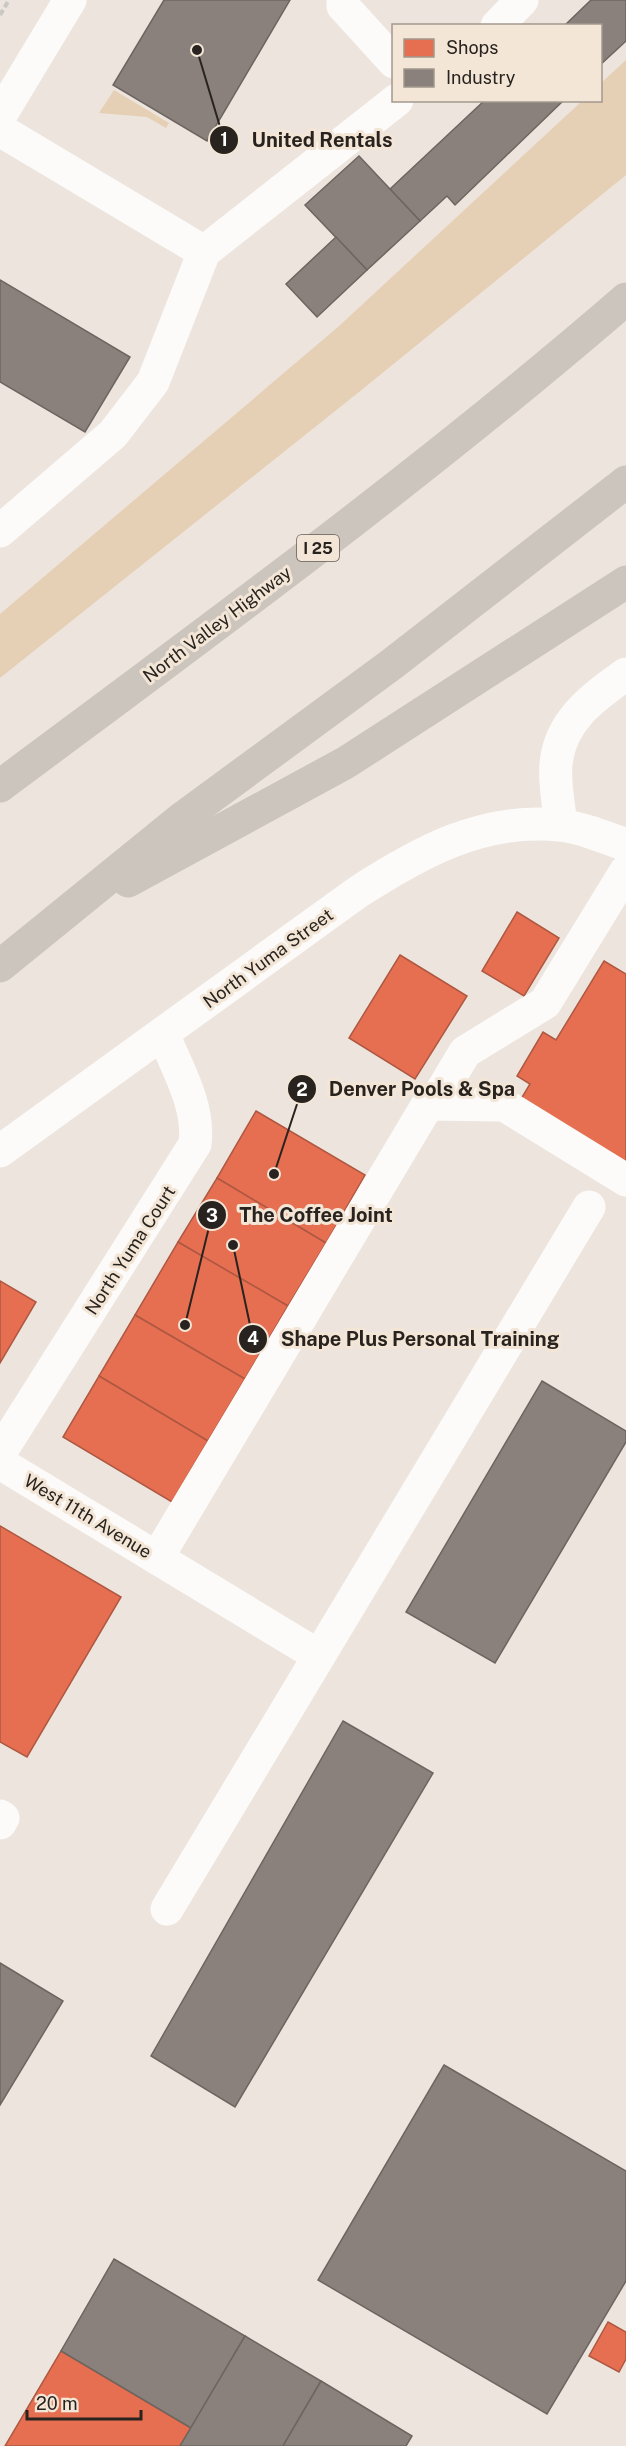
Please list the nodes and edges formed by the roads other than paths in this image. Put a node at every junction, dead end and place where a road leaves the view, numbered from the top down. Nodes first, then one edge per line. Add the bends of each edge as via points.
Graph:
1 (70, 0) edge
2 (343, 0) edge
3 (522, 0) edge
4 (499, 24) edge
5 (392, 61) edge
6 (394, 102) edge
7 (0, 116) edge
8 (0, 130) edge
9 (204, 252) junction
10 (626, 299) edge
11 (626, 482) edge
12 (0, 531) edge
13 (626, 582) edge
14 (626, 674) edge
15 (0, 786) edge
16 (561, 825) junction
17 (626, 845) edge
18 (626, 871) edge
19 (53, 922) junction
20 (0, 966) edge
21 (163, 1034) junction
22 (434, 1104) junction
23 (0, 1151) edge
24 (626, 1180) edge
25 (589, 1207) dead end
26 (0, 1453) edge
27 (0, 1463) edge
28 (167, 1564) junction
29 (319, 1656) junction
30 (0, 1816) edge
31 (0, 1823) edge
32 (166, 1909) dead end

1 - 7 street
2 - 5 street via 343,6
3 - 4 street
6 - 9 street
8 - 9 street
9 - 12 street via 153,382 113,434
10 - 15 highway, North Valley Highway / I 25 via 289,571
11 - 19 highway via 392,664 181,819
13 - 19 highway via 345,763
14 - 16 street via 580,710 569,725 556,764
16 - 17 street, North Yuma Street
16 - 21 street, North Yuma Street via 496,827 456,838 416,856 358,892
18 - 22 street via 545,1003 465,1052
19 - 20 highway
21 - 23 street, North Yuma Street
21 - 26 street, North Yuma Court via 194,1111 195,1144
22 - 24 street via 504,1105
22 - 28 street via 428,1104
25 - 29 street
27 - 28 street, West 11th Avenue
28 - 29 street, West 11th Avenue
29 - 32 street
30 - 31 street

